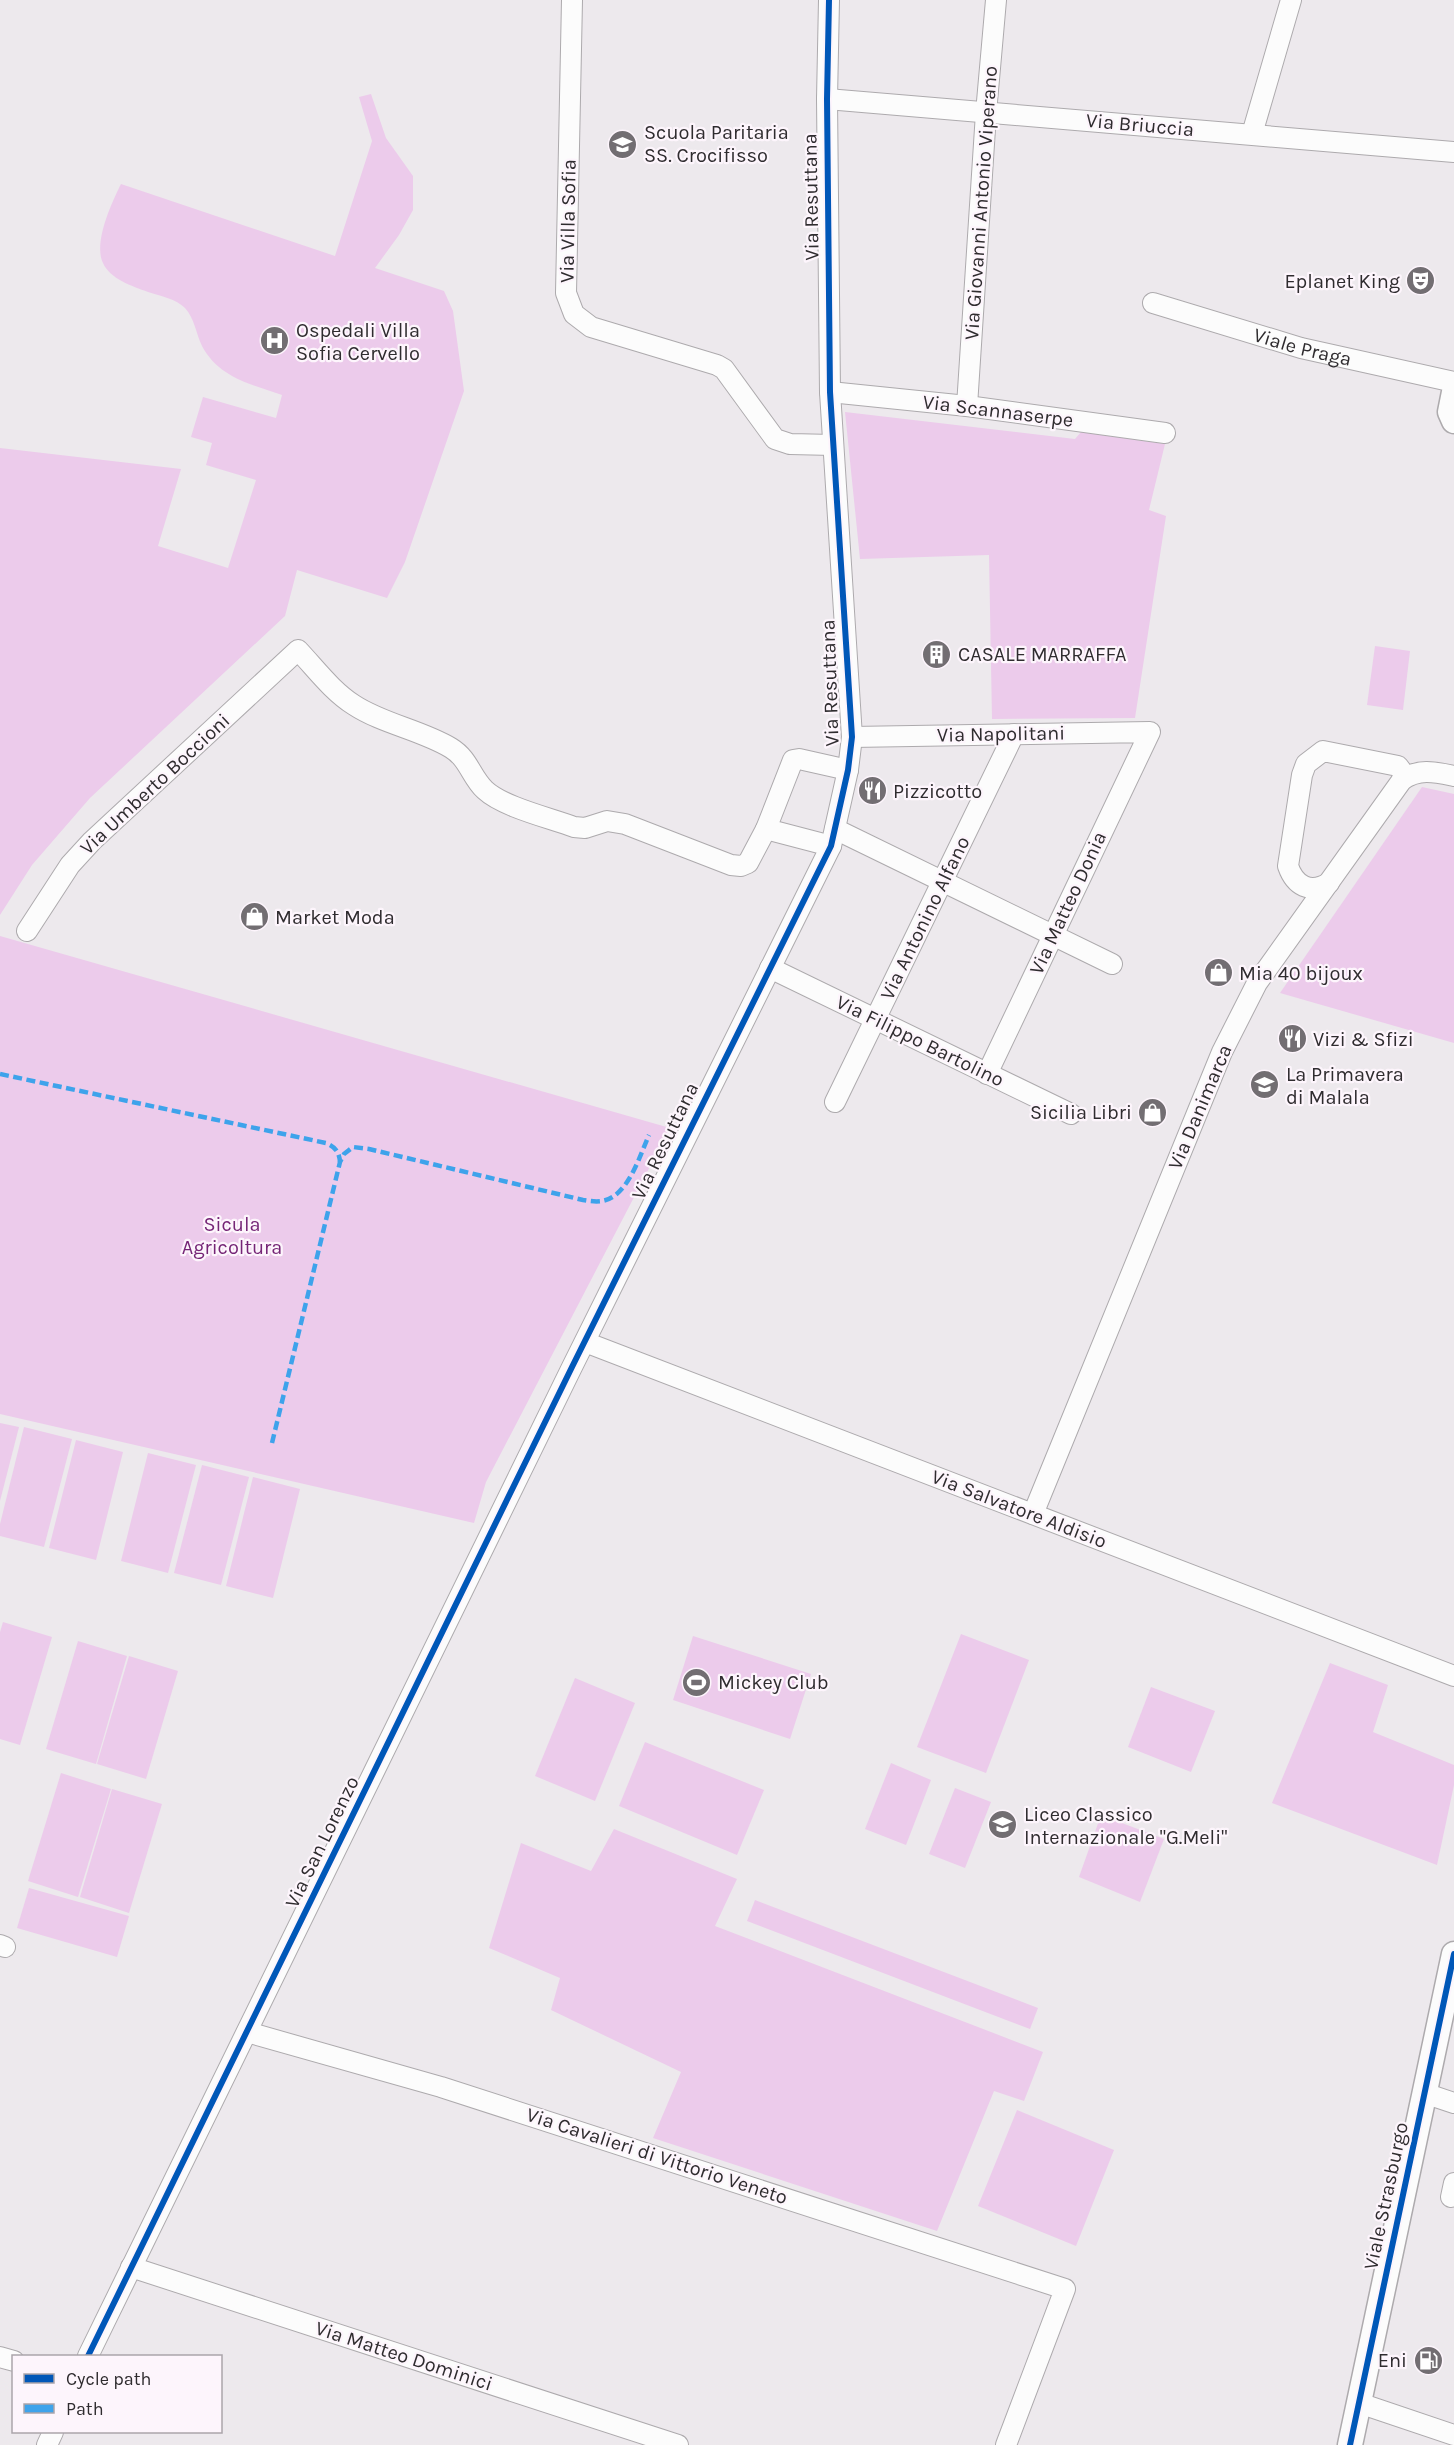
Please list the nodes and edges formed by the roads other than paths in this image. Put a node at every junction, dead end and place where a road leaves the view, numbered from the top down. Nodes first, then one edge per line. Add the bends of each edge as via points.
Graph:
1 (572, 0) edge
2 (829, 0) edge
3 (996, 0) edge
4 (1291, 0) edge
5 (827, 99) junction
6 (986, 113) junction
7 (1252, 134) junction
8 (1454, 152) edge
9 (1153, 303) dead end
10 (1454, 382) edge
11 (830, 392) junction
12 (1454, 392) edge
13 (967, 406) junction
14 (1454, 421) edge
15 (1166, 433) dead end
16 (833, 445) junction
17 (1150, 732) joint
18 (1014, 734) junction
19 (852, 737) junction
20 (848, 770) junction
21 (1454, 776) edge
22 (1402, 780) junction
23 (766, 829) junction
24 (833, 838) junction
25 (943, 882) junction
26 (1329, 883) junction
27 (27, 932) dead end
28 (1053, 935) junction
29 (1112, 964) dead end
30 (770, 968) junction
31 (876, 1020) junction
32 (987, 1074) junction
33 (835, 1102) dead end
34 (1071, 1114) dead end
35 (585, 1342) junction
36 (1033, 1514) junction
37 (1454, 1676) edge
38 (1454, 1954) edge
39 (246, 2032) junction
40 (1424, 2093) junction
41 (1454, 2103) edge
42 (131, 2267) junction
43 (88, 2355) edge
44 (1359, 2403) junction
45 (1454, 2435) edge
46 (678, 2445) edge
47 (1006, 2445) edge
48 (1350, 2445) edge

1 - 16 street, Via Villa Sofia via 566,293 574,314 591,327 717,364 775,439 790,444
2 - 5 street, Via Resuttana
3 - 6 street, Via Giovanni Antonio Viperano
4 - 7 street
5 - 6 street, Via Briuccia
5 - 11 street, Via Resuttana
6 - 7 street, Via Briuccia
6 - 13 street, Via Giovanni Antonio Viperano
7 - 8 street, Via Briuccia
9 - 10 street, Viale Praga via 1301,348
11 - 13 street, Via Scannaserpe
11 - 16 street, Via Resuttana
12 - 14 street via 1450,412
13 - 15 street, Via Scannaserpe
16 - 19 street, Via Resuttana
17 - 18 street, Via Napolitani
17 - 28 street, Via Matteo Donia
18 - 19 street, Via Napolitani
18 - 25 street, Via Antonino Alfano
19 - 20 street, Via Resuttana
20 - 23 street via 793,760
20 - 24 street, Via Resuttana
21 - 22 street via 1421,771
22 - 26 street, Via Danimarca
22 - 26 street via 1404,774 1398,766 1336,753 1323,751 1306,764 1288,866 1292,876 1306,886 1320,888
23 - 24 street
23 - 27 street, Via Umberto Boccioni via 748,863 731,865 625,824 607,821 574,827 496,799 484,790 468,762 451,748 355,706 298,650 92,841 70,865
24 - 25 street
24 - 30 street, Via Resuttana
25 - 28 street
25 - 31 street, Via Antonino Alfano
26 - 36 street, Via Danimarca via 1257,983 1237,1020
28 - 29 street
28 - 32 street, Via Matteo Donia
30 - 31 street, Via Filippo Bartolino
30 - 35 street, Via Resuttana
31 - 32 street, Via Filippo Bartolino
31 - 33 street, Via Antonino Alfano
32 - 34 street, Via Filippo Bartolino
35 - 36 street, Via Salvatore Aldisio
35 - 39 street, Via San Lorenzo
36 - 37 street, Via Salvatore Aldisio
38 - 40 street, Viale Strasburgo
39 - 42 street, Via San Lorenzo
39 - 47 street, Via Cavalieri di Vittorio Veneto via 441,2087 1065,2289
40 - 41 street
40 - 44 street, Viale Strasburgo
42 - 43 street, Via San Lorenzo
42 - 46 street, Via Matteo Dominici
44 - 45 street
44 - 48 street, Viale Strasburgo

